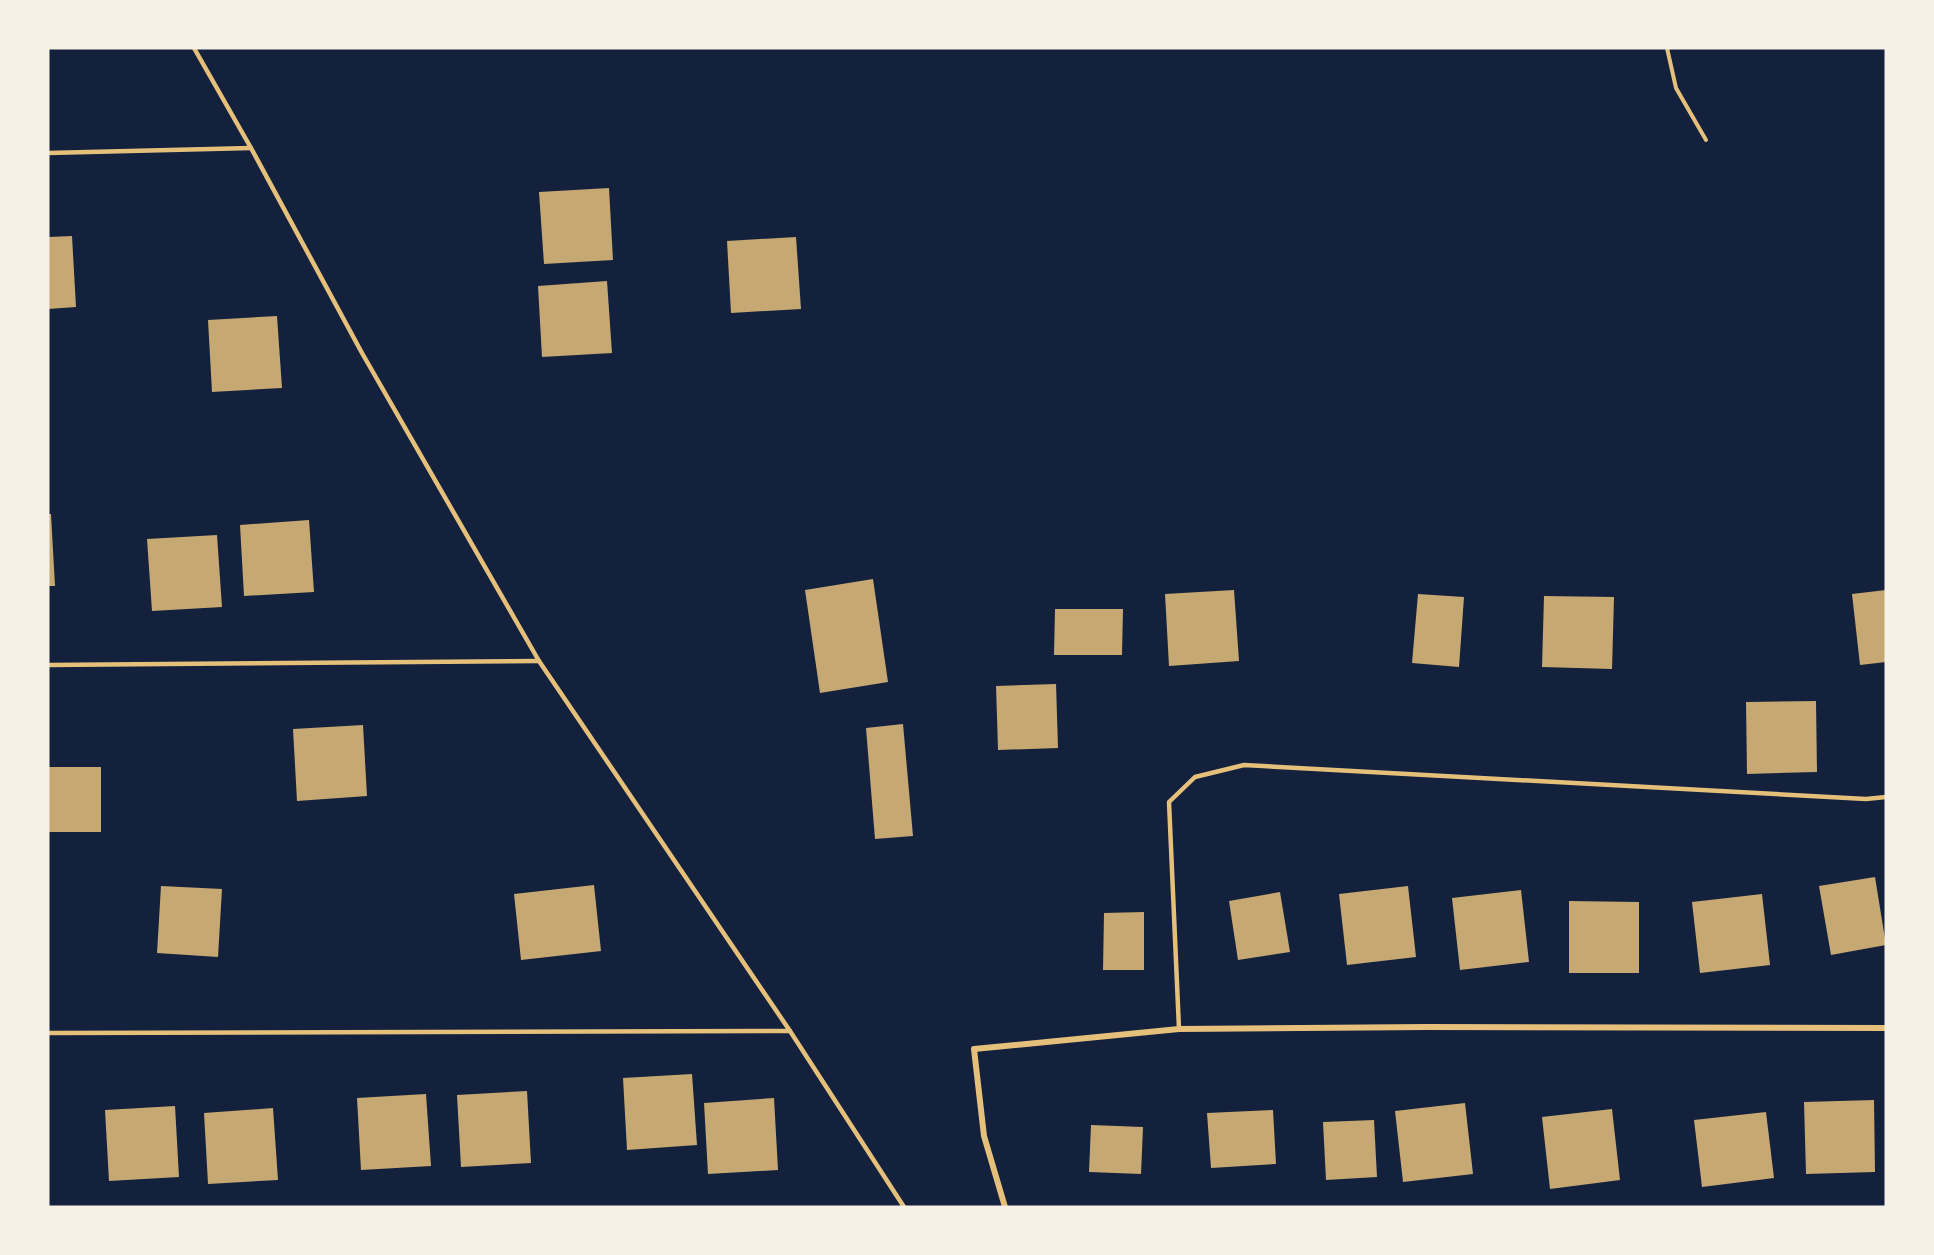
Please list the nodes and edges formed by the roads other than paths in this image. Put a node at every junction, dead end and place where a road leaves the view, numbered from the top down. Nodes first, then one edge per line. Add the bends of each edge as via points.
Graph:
1 (194, 48) edge
2 (251, 148) junction
3 (48, 153) edge
4 (539, 661) junction
5 (48, 665) edge
6 (1886, 797) edge
7 (1886, 1028) edge
8 (1179, 1029) junction
9 (790, 1031) junction
10 (48, 1033) edge
11 (904, 1207) edge
12 (1005, 1207) edge

1 - 2 lane
2 - 3 lane
2 - 4 lane via 362,353
4 - 5 lane
4 - 9 lane
6 - 8 lane via 1244,765 1195,777 1168,802
7 - 8 street
8 - 12 street via 974,1048 984,1136
9 - 10 lane
9 - 11 lane

